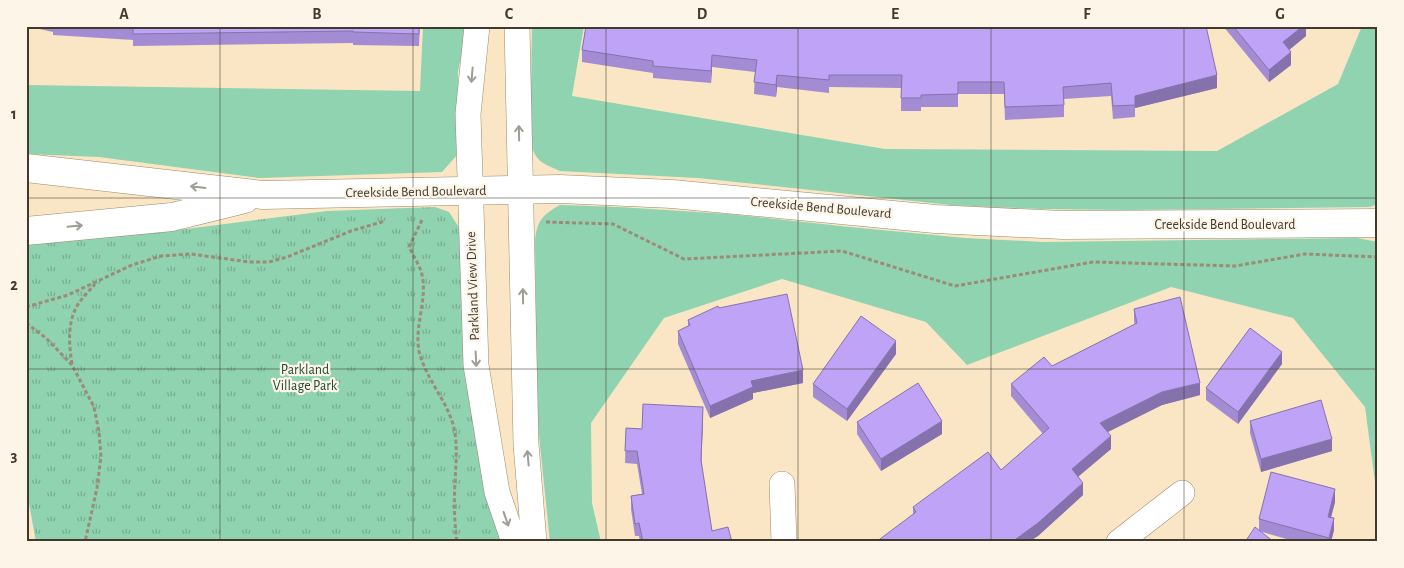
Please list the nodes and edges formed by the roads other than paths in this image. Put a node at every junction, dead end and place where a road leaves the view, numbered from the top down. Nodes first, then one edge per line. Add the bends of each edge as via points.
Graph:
1 (476, 26) edge
2 (517, 26) edge
3 (26, 168) edge
4 (520, 190) junction
5 (470, 191) junction
6 (264, 195) junction
7 (1378, 223) edge
8 (26, 231) edge
9 (782, 484) dead end
10 (1182, 493) dead end
11 (514, 542) edge
12 (534, 542) edge
13 (784, 542) edge
14 (1119, 542) edge

1 -> 5 street, Parkland View Drive via 468,114
4 -> 2 street
6 -> 3 street, Creekside Bend Boulevard
4 - 5 street, Creekside Bend Boulevard
4 - 7 street, Creekside Bend Boulevard via 672,194 935,219 1063,225
12 -> 4 street via 526,444
5 - 6 street, Creekside Bend Boulevard
5 -> 11 street, Parkland View Drive via 476,366 496,492
8 -> 6 street, Creekside Bend Boulevard via 172,217
9 - 13 street
10 - 14 street

